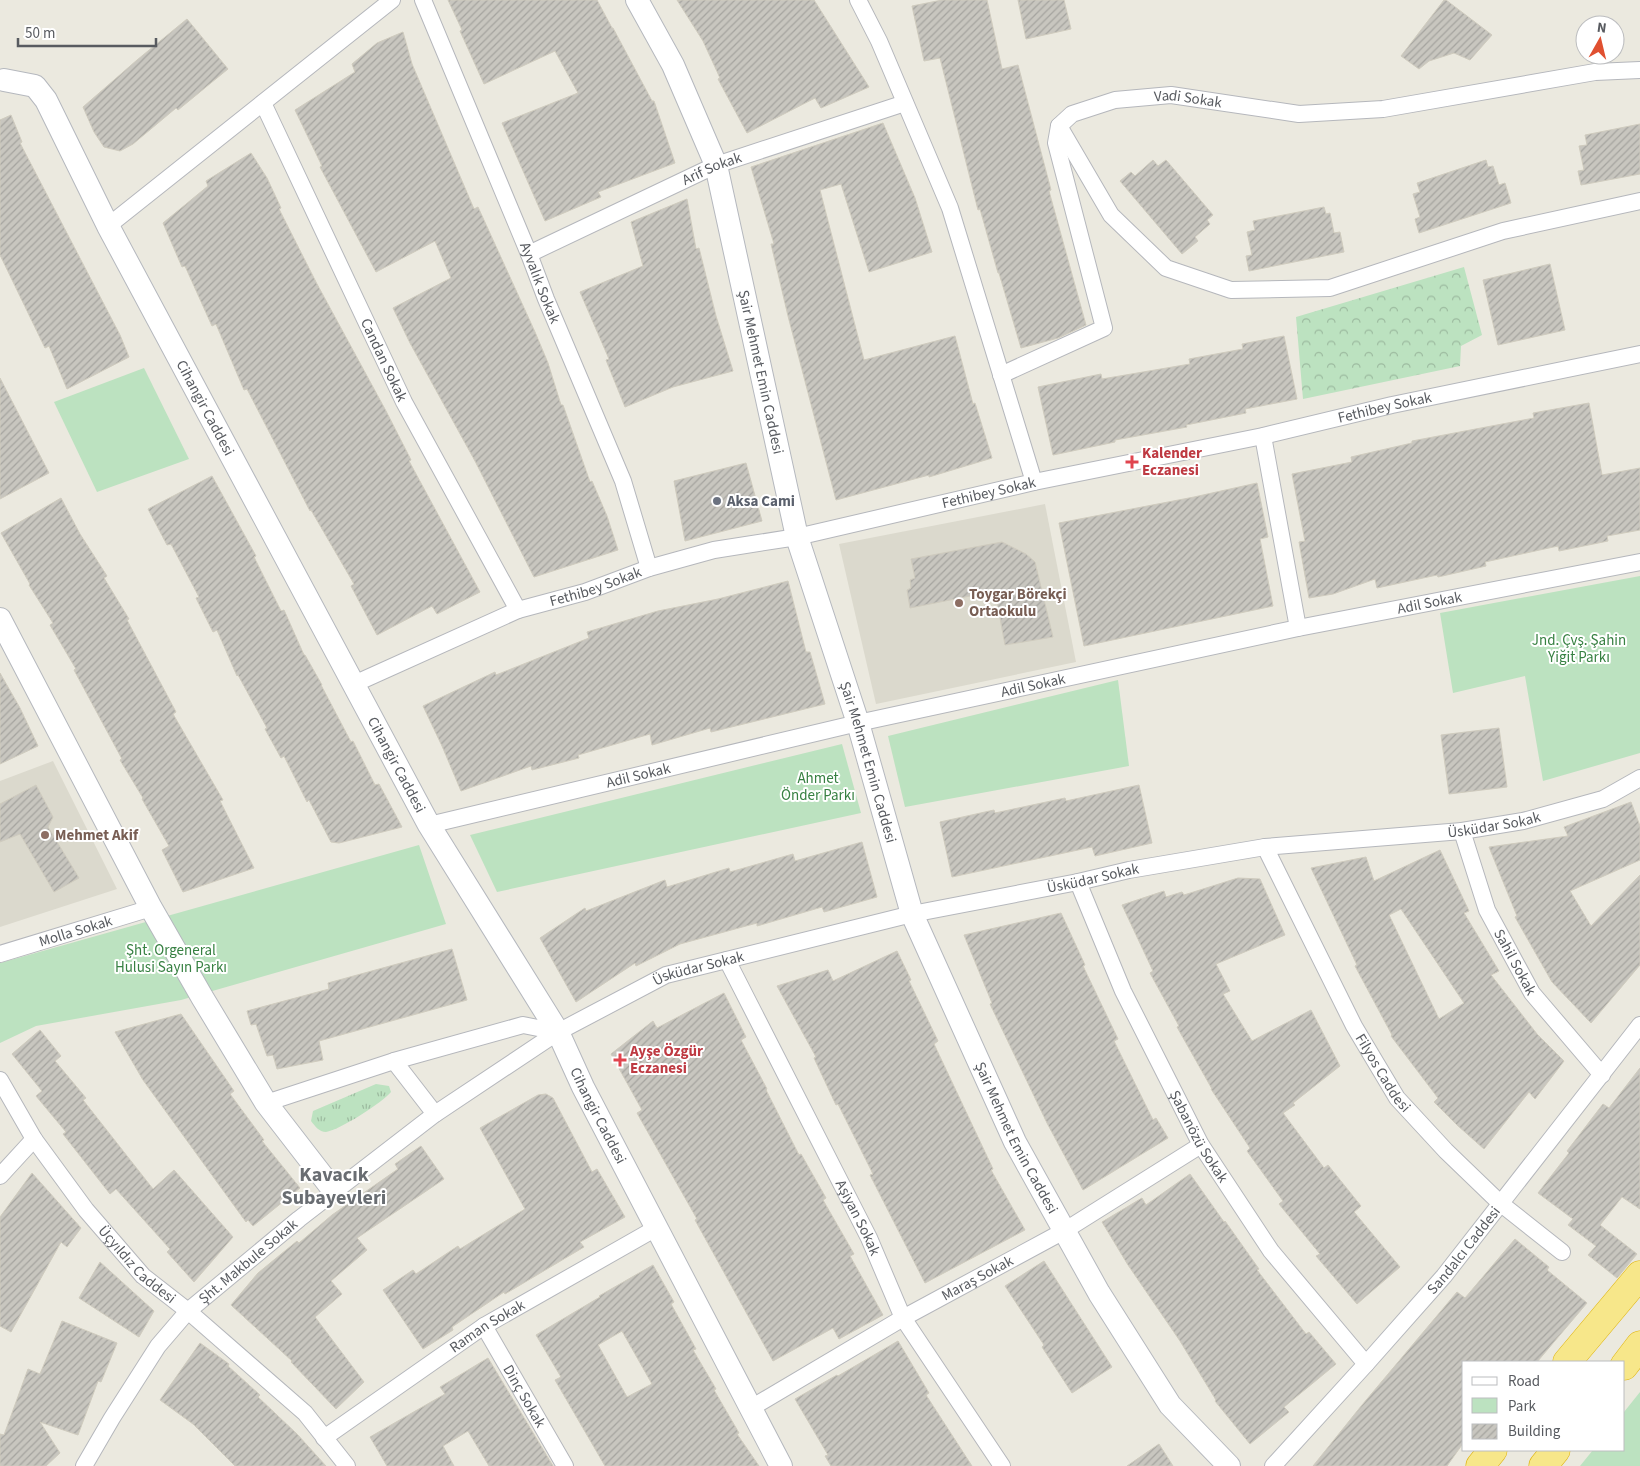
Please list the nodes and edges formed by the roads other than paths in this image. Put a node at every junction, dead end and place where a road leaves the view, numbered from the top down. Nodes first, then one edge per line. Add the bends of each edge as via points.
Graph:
1 (392, 0) edge
2 (423, 0) edge
3 (638, 0) edge
4 (858, 0) edge
5 (1640, 70) edge
6 (2, 81) edge
7 (263, 103) junction
8 (905, 103) junction
9 (1059, 126) junction
10 (716, 165) junction
11 (1640, 200) edge
12 (108, 226) junction
13 (529, 254) junction
14 (1640, 354) edge
15 (1001, 375) junction
16 (1263, 436) junction
17 (1034, 482) junction
18 (797, 537) junction
19 (1640, 562) edge
20 (649, 568) junction
21 (518, 610) junction
22 (0, 619) edge
23 (1298, 628) junction
24 (354, 684) junction
25 (858, 723) junction
26 (1640, 778) edge
27 (429, 825) junction
28 (1462, 830) junction
29 (1265, 846) junction
30 (1078, 882) junction
31 (152, 908) junction
32 (912, 914) junction
33 (0, 954) edge
34 (727, 960) junction
35 (1640, 1025) edge
36 (558, 1032) junction
37 (394, 1061) junction
38 (1602, 1075) junction
39 (0, 1080) edge
40 (266, 1103) junction
41 (434, 1114) junction
42 (34, 1139) junction
43 (1201, 1145) junction
44 (0, 1176) edge
45 (334, 1192) junction
46 (1500, 1203) junction
47 (658, 1227) junction
48 (1064, 1231) junction
49 (1562, 1252) dead end
50 (1640, 1275) edge
51 (188, 1311) junction
52 (903, 1318) junction
53 (484, 1326) junction
54 (1640, 1346) edge
55 (1568, 1361) edge
56 (1366, 1364) junction
57 (1625, 1365) edge
58 (751, 1408) junction
59 (324, 1438) junction
60 (1492, 1451) edge
61 (1555, 1451) edge
62 (84, 1466) edge
63 (347, 1466) edge
64 (565, 1466) edge
65 (781, 1466) edge
66 (1002, 1466) edge
67 (1229, 1466) edge
68 (1272, 1466) edge
69 (1480, 1466) edge
70 (1543, 1466) edge

1 - 7 street
2 - 13 street, Ayvalık Sokak
3 - 10 street, Şair Mehmet Emin Caddesi via 674,65
4 - 8 street
5 - 9 street, Vadi Sokak via 1585,74 1382,110 1298,114 1171,95 1116,100 1072,114
6 - 12 street, Cihangir Caddesi via 35,86 46,100
7 - 12 street
7 - 21 street, Candan Sokak via 404,402
8 - 10 street, Arif Sokak
8 - 15 street via 950,208
9 - 11 street via 1111,215 1166,268 1231,290 1330,288 1503,231
9 - 15 street via 1056,143 1104,328
10 - 13 street, Arif Sokak
10 - 18 street, Şair Mehmet Emin Caddesi
12 - 24 street, Cihangir Caddesi
13 - 20 street, Ayvalık Sokak via 623,481
14 - 16 street, Fethibey Sokak via 1392,405
15 - 17 street
16 - 17 street, Fethibey Sokak
16 - 23 street
17 - 18 street, Fethibey Sokak
18 - 20 street, Fethibey Sokak via 714,550
18 - 25 street, Şair Mehmet Emin Caddesi
19 - 23 street, Adil Sokak
20 - 21 street, Fethibey Sokak via 585,592
21 - 24 street, Fethibey Sokak
22 - 31 street
23 - 25 street, Adil Sokak
24 - 27 street, Cihangir Caddesi
25 - 27 street, Adil Sokak
25 - 32 street, Şair Mehmet Emin Caddesi
26 - 28 street, Üsküdar Sokak via 1603,799 1523,821
27 - 36 street, Cihangir Caddesi
28 - 29 street, Üsküdar Sokak
28 - 38 street, Sahil Sokak via 1488,910 1532,993
29 - 30 street, Üsküdar Sokak
29 - 46 street, Filyos Caddesi via 1354,1026 1397,1098
30 - 32 street, Üsküdar Sokak
30 - 43 street, Şabanözü Sokak via 1123,991
31 - 33 street, Molla Sokak
31 - 40 street
32 - 34 street, Üsküdar Sokak
32 - 48 street, Şair Mehmet Emin Caddesi via 1015,1142
34 - 36 street, Üsküdar Sokak via 666,975
34 - 52 street, Aşiyan Sokak via 869,1238
35 - 38 street, Sandalcı Caddesi
36 - 37 street via 523,1025
36 - 41 street, Şht. Makbule Sokak
36 - 47 street, Cihangir Caddesi via 583,1087
37 - 40 street
37 - 41 street
38 - 46 street, Sandalcı Caddesi
39 - 42 street, Üçyıldız Caddesi
40 - 45 street
41 - 45 street, Şht. Makbule Sokak
42 - 44 street
42 - 51 street, Üçyıldız Caddesi via 86,1210 143,1276
43 - 48 street, Maraş Sokak
43 - 56 street, Şabanözü Sokak via 1271,1251
45 - 51 street, Şht. Makbule Sokak
46 - 49 street, Filyos Caddesi
46 - 56 street, Sandalcı Caddesi via 1444,1276
47 - 53 street, Raman Sokak
47 - 58 street, Cihangir Caddesi
48 - 52 street, Maraş Sokak
48 - 67 street, Şair Mehmet Emin Caddesi via 1170,1405
50 - 55 highway
51 - 59 street, Üçyıldız Caddesi via 305,1413
51 - 62 street, Şht. Makbule Sokak via 158,1346
52 - 58 street, Maraş Sokak
52 - 66 street, Aşiyan Sokak
53 - 59 street, Raman Sokak
53 - 64 street, Dinç Sokak
54 - 57 highway
56 - 68 street, Sandalcı Caddesi
58 - 65 street, Cihangir Caddesi
59 - 63 street, Üçyıldız Caddesi
60 - 69 highway
61 - 70 highway

